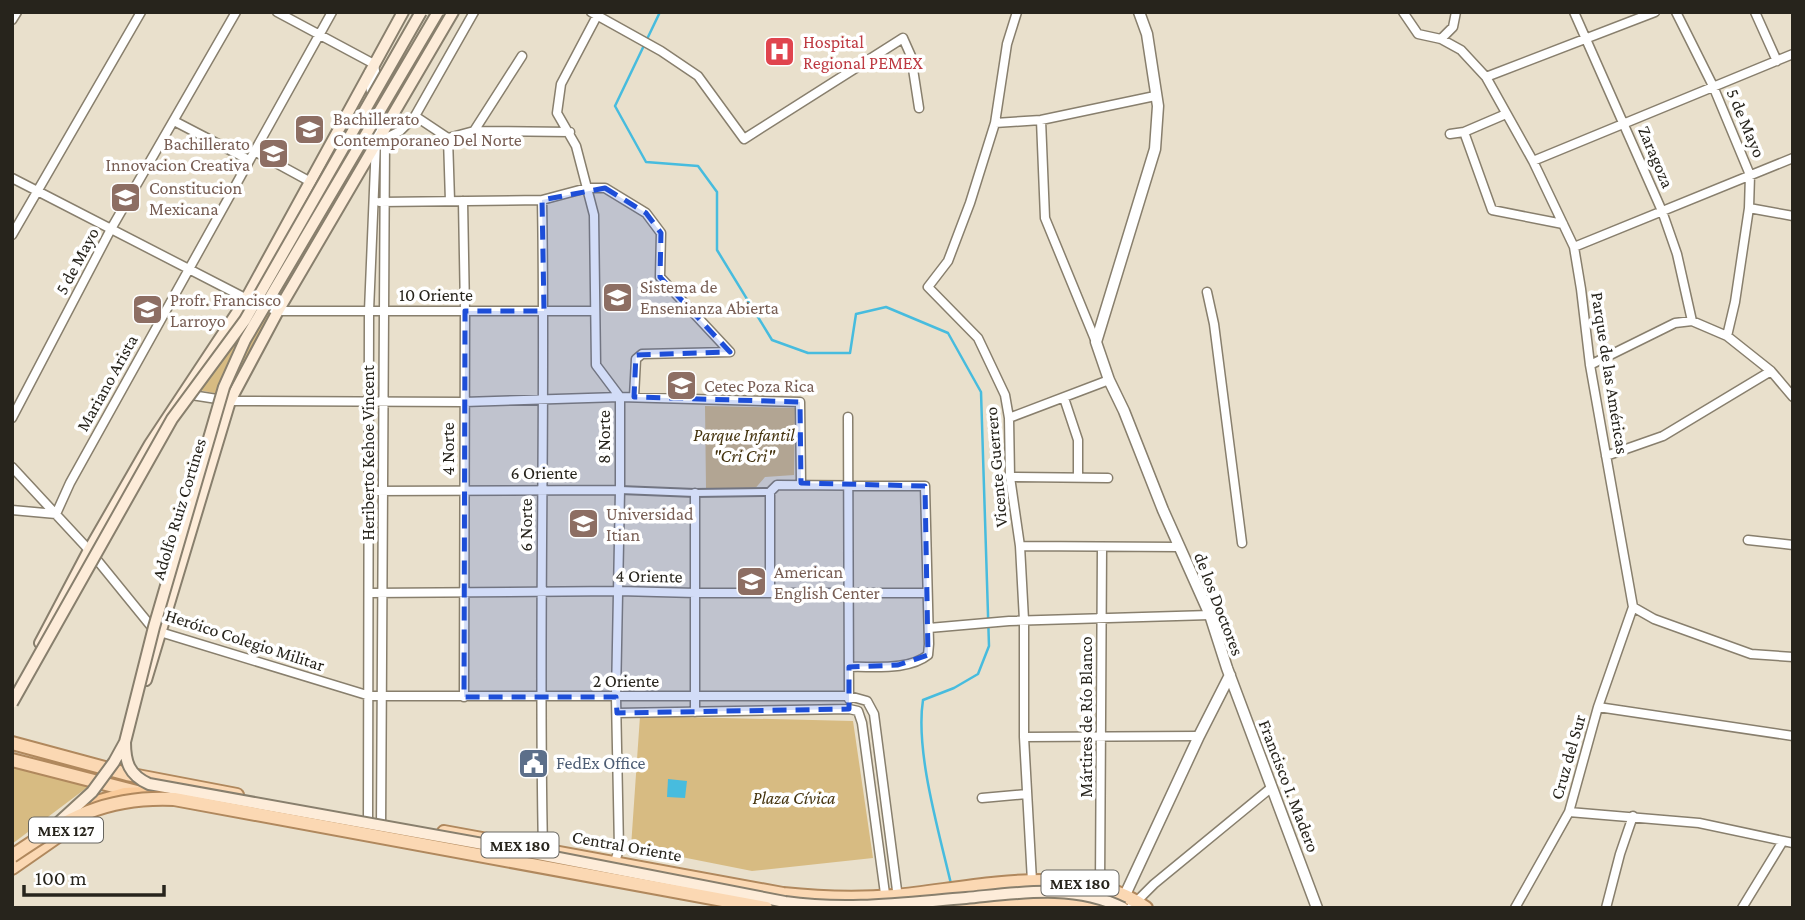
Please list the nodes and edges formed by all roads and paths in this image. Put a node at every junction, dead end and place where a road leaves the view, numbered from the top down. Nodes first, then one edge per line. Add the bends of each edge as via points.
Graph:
1 (17, 12) edge
2 (141, 12) edge
3 (236, 12) edge
4 (277, 12) edge
5 (332, 12) edge
6 (403, 12) edge
7 (421, 12) edge
8 (438, 12) edge
9 (453, 12) edge
10 (474, 12) edge
11 (1017, 12) edge
12 (1139, 12) edge
13 (1403, 12) edge
14 (1457, 12) edge
15 (1574, 12) edge
16 (1655, 12) edge
17 (1676, 12) edge
18 (1755, 12) edge
19 (596, 13) edge
20 (12, 20) edge
21 (320, 35) junction
22 (1585, 37) junction
23 (1441, 39) junction
24 (1793, 54) edge
25 (522, 56) dead end
26 (1777, 61) junction
27 (372, 69) junction
28 (1486, 77) junction
29 (1713, 86) junction
30 (1155, 96) junction
31 (919, 108) dead end
32 (1506, 114) junction
33 (415, 116) junction
34 (1041, 120) junction
35 (174, 121) junction
36 (995, 123) junction
37 (1625, 125) junction
38 (474, 131) junction
39 (570, 132) junction
40 (1464, 132) junction
41 (1450, 134) dead end
42 (382, 136) junction
43 (448, 138) junction
44 (254, 151) junction
45 (1793, 159) edge
46 (249, 160) junction
47 (1533, 161) junction
48 (1750, 175) junction
49 (12, 178) edge
50 (309, 181) junction
51 (587, 188) junction
52 (37, 191) junction
53 (542, 200) junction
54 (374, 201) junction
55 (450, 201) junction
56 (463, 201) junction
57 (384, 202) junction
58 (1749, 208) junction
59 (1662, 211) junction
60 (1793, 216) edge
61 (1563, 224) junction
62 (111, 229) junction
63 (12, 235) edge
64 (1574, 247) junction
65 (188, 269) junction
66 (1207, 292) dead end
67 (246, 299) junction
68 (595, 310) junction
69 (278, 311) junction
70 (369, 311) junction
71 (384, 311) junction
72 (465, 311) junction
73 (544, 311) junction
74 (1692, 321) junction
75 (1727, 336) junction
76 (1096, 342) junction
77 (1590, 365) junction
78 (1771, 371) junction
79 (1109, 380) junction
80 (182, 394) junction
81 (620, 397) junction
82 (634, 397) junction
83 (1793, 397) edge
84 (1063, 398) junction
85 (230, 401) junction
86 (542, 401) junction
87 (370, 402) junction
88 (384, 402) junction
89 (464, 402) junction
90 (848, 417) dead end
91 (12, 418) edge
92 (1009, 418) junction
93 (1606, 456) junction
94 (12, 467) edge
95 (1010, 477) junction
96 (1077, 477) junction
97 (1108, 478) dead end
98 (801, 483) junction
99 (850, 485) junction
100 (541, 488) junction
101 (464, 489) junction
102 (621, 490) junction
103 (370, 491) junction
104 (384, 491) junction
105 (770, 492) junction
106 (695, 493) junction
107 (12, 510) edge
108 (56, 514) junction
109 (1748, 541) dead end
110 (1242, 543) dead end
111 (1793, 545) edge
112 (1020, 546) junction
113 (1102, 547) junction
114 (1180, 547) junction
115 (89, 550) junction
116 (619, 591) junction
117 (463, 592) junction
118 (541, 592) junction
119 (770, 592) junction
120 (848, 592) junction
121 (370, 593) junction
122 (384, 593) junction
123 (695, 593) junction
124 (926, 593) junction
125 (1633, 607) junction
126 (1210, 615) junction
127 (1101, 618) junction
128 (1024, 620) junction
129 (929, 628) junction
130 (160, 632) junction
131 (1793, 657) edge
132 (849, 667) junction
133 (1230, 675) junction
134 (12, 696) edge
135 (370, 696) junction
136 (464, 696) junction
137 (695, 696) junction
138 (849, 696) junction
139 (383, 697) junction
140 (540, 697) junction
141 (616, 697) junction
142 (12, 703) edge
143 (1598, 707) junction
144 (854, 710) junction
145 (695, 712) junction
146 (617, 713) junction
147 (1103, 736) junction
148 (1199, 736) junction
149 (1793, 736) edge
150 (1024, 737) junction
151 (125, 742) junction
152 (12, 743) edge
153 (12, 760) edge
154 (119, 772) junction
155 (883, 785) junction
156 (115, 786) junction
157 (871, 787) junction
158 (1272, 787) junction
159 (145, 793) junction
160 (1027, 794) junction
161 (982, 798) dead end
162 (97, 803) junction
163 (1569, 812) junction
164 (1633, 816) junction
165 (375, 820) junction
166 (45, 834) junction
167 (368, 840) junction
168 (1783, 841) junction
169 (381, 842) junction
170 (1793, 843) edge
171 (542, 849) junction
172 (12, 856) edge
173 (616, 862) junction
174 (12, 868) edge
175 (1032, 881) junction
176 (607, 885) junction
177 (1100, 886) junction
178 (892, 902) edge
179 (1132, 904) edge
180 (1519, 906) edge
181 (737, 908) edge
182 (766, 908) edge
183 (952, 908) edge
184 (1022, 908) edge
185 (1071, 908) edge
186 (1101, 908) edge
187 (1114, 908) edge
188 (1317, 908) edge
189 (1606, 908) edge
190 (1742, 908) edge

1 - 20 street
2 - 52 street
3 - 35 street, 5 de Mayo
4 - 21 street
5 - 21 street, Mariano Arista
6 - 27 main road
7 - 142 main road, bridge via 245,320 172,419
8 - 151 main road, bridge via 245,340 224,387
9 - 42 main road, Adolfo Ruiz Cortines
10 - 33 street, Adolfo Ruiz Cortines
11 - 36 street, Vicente Guerrero via 1007,44
12 - 30 street via 1147,34
13 - 23 street, Parque de las Américas via 1418,34
14 - 23 street via 1453,27
15 - 22 street, Zaragoza
16 - 22 street
17 - 29 street, 5 de Mayo
18 - 26 street
19 - 31 street via 698,76 744,139 903,38 911,56
19 - 39 street, 8 Norte via 561,85 557,113
21 - 27 street
21 - 44 street, Mariano Arista
22 - 28 street
22 - 37 street, Zaragoza
23 - 28 street, Parque de las Américas via 1461,50
24 - 26 street
25 - 38 street
26 - 29 street
27 - 42 street, Heriberto Kehoe Vincent
27 - 42 street, Heriberto Kehoe Vincent
27 - 50 main road
28 - 32 street, Parque de las Américas
29 - 37 street
29 - 48 street, 5 de Mayo
30 - 34 street
30 - 76 street via 1155,149
32 - 40 street
32 - 47 street, Parque de las Américas
33 - 42 street, Adolfo Ruiz Cortines via 400,131
33 - 43 street
34 - 36 street
34 - 76 street, de los Doctores via 1045,218
35 - 46 street
35 - 62 street, 5 de Mayo
36 - 92 street, Vicente Guerrero via 948,261 926,289 978,338 1005,395
37 - 47 street
37 - 59 street, Zaragoza
38 - 39 street
38 - 43 street
39 - 51 street, 8 Norte
40 - 41 street
40 - 61 street via 1492,210
42 - 54 street, Heriberto Kehoe Vincent
42 - 57 street, Heriberto Kehoe Vincent
42 - 69 main road, Adolfo Ruiz Cortines
43 - 55 street
44 - 46 street, Mariano Arista
44 - 50 street
45 - 48 street
46 - 65 street, Mariano Arista
47 - 61 street, Parque de las Américas
48 - 58 street, 5 de Mayo
48 - 59 street
49 - 52 street
50 - 67 main road
51 - 53 street
51 - 68 street, 8 Norte via 594,215
51 - 82 street via 605,188 651,219 661,233 660,277 730,352 642,354 636,359
52 - 62 street
52 - 63 street
53 - 56 street
53 - 73 street, 6 Norte
54 - 57 street
54 - 70 street, Heriberto Kehoe Vincent
55 - 56 street
55 - 57 street
56 - 72 street, 4 Norte
57 - 71 street, Heriberto Kehoe Vincent
58 - 60 street
58 - 75 street, 5 de Mayo
59 - 64 street
59 - 74 street, Zaragoza
61 - 64 street, Parque de las Américas
62 - 65 street
62 - 91 street, 5 de Mayo
64 - 77 street, Parque de las Américas
65 - 67 street
65 - 108 street, Mariano Arista
66 - 110 street
67 - 69 street
67 - 80 main road
68 - 73 street, 10 Oriente
68 - 81 street, 8 Norte via 596,365
69 - 70 street, 10 Oriente
69 - 85 main road, Adolfo Ruiz Cortines
70 - 71 street, 10 Oriente
70 - 87 street, Heriberto Kehoe Vincent
71 - 72 street, 10 Oriente
71 - 88 street, Heriberto Kehoe Vincent
72 - 73 street, 10 Oriente
72 - 89 street, 4 Norte
73 - 86 street, 6 Norte
74 - 75 street
74 - 77 street via 1675,323
75 - 78 street
76 - 79 street, de los Doctores
77 - 93 street, Parque de las Américas
78 - 83 street
78 - 93 street via 1663,436
79 - 84 street
79 - 114 street, de los Doctores
80 - 85 street
80 - 115 main road
81 - 82 street
81 - 86 street
81 - 102 street, 8 Norte
82 - 98 street via 800,402
84 - 92 street
84 - 96 street via 1078,440
85 - 87 street
85 - 130 main road, Adolfo Ruiz Cortines
86 - 89 street
86 - 100 street, 6 Norte
87 - 88 street
87 - 103 street, Heriberto Kehoe Vincent
88 - 89 street
88 - 104 street, Heriberto Kehoe Vincent
89 - 101 street, 4 Norte
90 - 99 street
92 - 95 street, Vicente Guerrero
93 - 125 street, Parque de las Américas
94 - 108 street, Heróico Colegio Militar
95 - 96 street
95 - 112 street, Vicente Guerrero
96 - 97 street
98 - 99 street, 6 Oriente
98 - 105 street, 6 Oriente via 778,485
99 - 120 street
99 - 124 street, 6 Oriente via 925,486
100 - 101 street, 6 Oriente
100 - 102 street, 6 Oriente
100 - 118 street, 6 Norte
101 - 104 street, 6 Oriente
101 - 117 street, 4 Norte
102 - 106 street, 6 Oriente
102 - 116 street, 8 Norte
103 - 104 street, 6 Oriente
103 - 121 street, Heriberto Kehoe Vincent
104 - 122 street, Heriberto Kehoe Vincent
105 - 106 street, 6 Oriente
105 - 119 street
106 - 123 street
107 - 108 street
108 - 115 street, Heróico Colegio Militar
109 - 111 street
112 - 113 street
112 - 128 street, Vicente Guerrero
113 - 114 street
113 - 127 street, Mártires de Río Blanco
114 - 126 street, de los Doctores
115 - 130 street, Heróico Colegio Militar
115 - 134 main road
116 - 118 street, 4 Oriente
116 - 123 street, 4 Oriente
116 - 141 street, 8 Norte
117 - 118 street, 4 Oriente
117 - 122 street, 4 Oriente
117 - 136 street, 4 Norte
118 - 140 street, 6 Norte
119 - 120 street, 4 Oriente
119 - 123 street, 4 Oriente
120 - 124 street, 4 Oriente
120 - 132 street
121 - 122 street, 4 Oriente
121 - 135 street, Heriberto Kehoe Vincent
122 - 139 street, Heriberto Kehoe Vincent
123 - 137 street
124 - 129 street
125 - 131 street via 1654,620 1751,654
125 - 143 street, Cruz del Sur
126 - 127 street
126 - 133 street, de los Doctores
127 - 128 street
127 - 147 street, Mártires de Río Blanco
128 - 129 street
128 - 150 street, Vicente Guerrero
129 - 132 street via 928,655 920,660 898,666
130 - 135 street, Heróico Colegio Militar
130 - 154 main road, Adolfo Ruiz Cortines
132 - 138 street
133 - 148 street, de los Doctores
133 - 158 street, Francisco I. Madero
135 - 139 street, Heróico Colegio Militar
135 - 165 street, Heriberto Kehoe Vincent
136 - 139 street, 2 Oriente
136 - 140 street, 2 Oriente
137 - 138 street, 2 Oriente
137 - 141 street, 2 Oriente
137 - 145 street
138 - 144 street
138 - 155 street, 2 Oriente via 867,701 874,714
139 - 165 street, Heriberto Kehoe Vincent
140 - 141 street, 2 Oriente
140 - 171 street, 6 Norte
141 - 146 street, 8 Norte
143 - 149 street
143 - 163 street, Cruz del Sur
144 - 145 street, 2 Oriente
144 - 157 street via 862,723
145 - 146 street, 2 Oriente
146 - 173 street, 8 Norte
147 - 148 street
147 - 150 street
147 - 177 street, Mártires de Río Blanco
148 - 179 street, de los Doctores
150 - 160 street, Vicente Guerrero
151 - 166 main road, bridge via 92,792
151 - 179 main road, bridge via 130,769 149,784 785,902 825,908 1049,891
152 - 154 main road, MEX 180
153 - 156 main road, MEX 180
154 - 156 main road, Adolfo Ruiz Cortines
154 - 165 main road, Central Oriente / MEX 180
155 - 157 street
155 - 178 street
156 - 159 main road, MEX 180
156 - 162 main road, MEX 127
157 - 178 street
158 - 179 street
158 - 188 street, Francisco I. Madero
159 - 162 highway
159 - 167 main road, MEX 180 via 221,813
160 - 161 street
160 - 175 street, Vicente Guerrero
162 - 174 main road, MEX 127
163 - 164 street
163 - 180 street, Cruz del Sur
164 - 168 street via 1699,823
164 - 189 street
165 - 167 street, Heriberto Kehoe Vincent
165 - 169 street, Heriberto Kehoe Vincent
165 - 171 main road, Central Oriente / MEX 180
166 - 172 main road, bridge
166 - 182 main road, bridge via 105,805 174,799
167 - 169 main road, MEX 180
168 - 170 street
168 - 190 street
169 - 176 main road, MEX 180
171 - 173 main road, Central Oriente / MEX 180
173 - 176 street, 8 Norte
173 - 178 main road, Central Oriente / MEX 180 via 783,894
175 - 177 main road, MEX 180
175 - 178 main road, Central Oriente / MEX 180 via 923,893
176 - 181 main road, MEX 180
177 - 179 main road, MEX 180
179 - 187 street, de los Doctores
183 - 186 main road via 1042,900
184 - 185 main road, MEX 180

